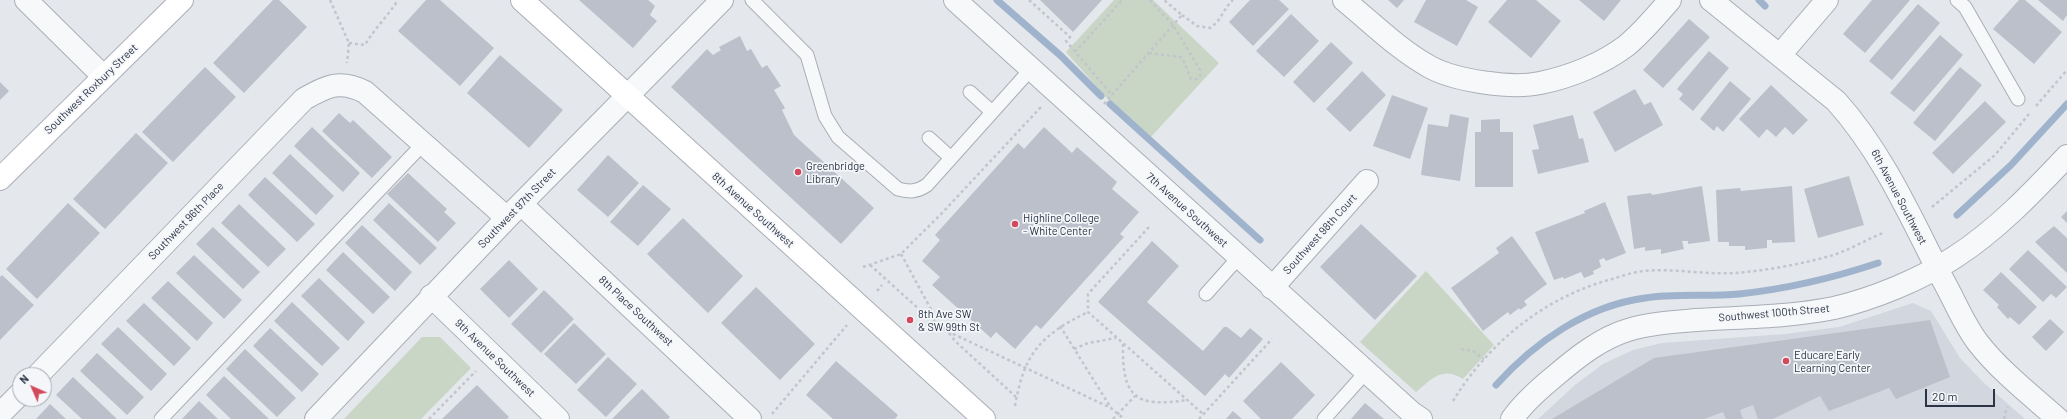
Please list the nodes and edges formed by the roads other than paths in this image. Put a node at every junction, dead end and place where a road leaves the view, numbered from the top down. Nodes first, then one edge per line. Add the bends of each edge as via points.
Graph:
1 (26, 0) edge
2 (182, 0) edge
3 (522, 0) edge
4 (722, 0) edge
5 (752, 0) edge
6 (955, 0) edge
7 (1344, 0) edge
8 (1670, 0) edge
9 (1711, 0) edge
10 (1827, 0) edge
11 (1964, 2) edge
12 (1780, 55) junction
13 (1031, 69) junction
14 (103, 76) junction
15 (345, 76) joint
16 (970, 92) dead end
17 (627, 95) junction
18 (2018, 99) dead end
19 (992, 112) junction
20 (929, 138) dead end
21 (423, 144) junction
22 (2067, 156) edge
23 (951, 158) junction
24 (0, 178) edge
25 (1367, 181) dead end
26 (514, 211) junction
27 (1239, 257) junction
28 (1937, 268) junction
29 (1272, 288) junction
30 (1206, 294) dead end
31 (431, 296) junction
32 (46, 367) edge
33 (1366, 372) junction
34 (12, 402) edge
35 (0, 414) edge
36 (161, 419) edge
37 (316, 419) edge
38 (558, 419) edge
39 (750, 419) edge
40 (984, 419) edge
41 (1324, 419) edge
42 (1421, 419) edge
43 (1512, 419) edge
44 (2058, 419) edge

1 - 14 street
2 - 14 street, Southwest Roxbury Street
3 - 17 street, 8th Avenue Southwest
4 - 17 street, Southwest 97th Street
5 - 23 lane via 807,55 825,116 838,137 898,189 913,192 920,189
6 - 13 street, 7th Avenue Southwest
7 - 8 street via 1403,49 1431,68 1464,79 1503,85 1539,84 1603,61 1626,46
9 - 12 street, 6th Avenue Southwest
10 - 12 street
11 - 18 lane
12 - 28 street, 6th Avenue Southwest via 1836,101 1870,144
13 - 19 lane
13 - 27 street, 7th Avenue Southwest
14 - 24 street, Southwest Roxbury Street
15 - 21 street, 8th Place Southwest
15 - 32 street, Southwest 96th Place via 304,99
16 - 19 lane
17 - 26 street, Southwest 97th Street
17 - 40 street, 8th Avenue Southwest
19 - 23 lane
20 - 23 lane
21 - 26 street, 8th Place Southwest
21 - 36 lane
22 - 28 street, Southwest 100th Street via 1994,228
25 - 29 street, Southwest 98th Court
26 - 31 street, Southwest 97th Street
26 - 39 street, 8th Place Southwest
27 - 29 street, 7th Avenue Southwest
27 - 30 lane
28 - 43 street, Southwest 100th Street via 1880,294 1835,308 1659,323 1626,330 1593,347 1563,369 1533,395
28 - 44 street, 6th Avenue Southwest via 1964,321 1979,344 2024,390
29 - 33 street, 7th Avenue Southwest
31 - 37 street, Southwest 97th Street
31 - 38 street, 9th Avenue Southwest
33 - 41 lane
33 - 42 street, 7th Avenue Southwest
34 - 35 street

